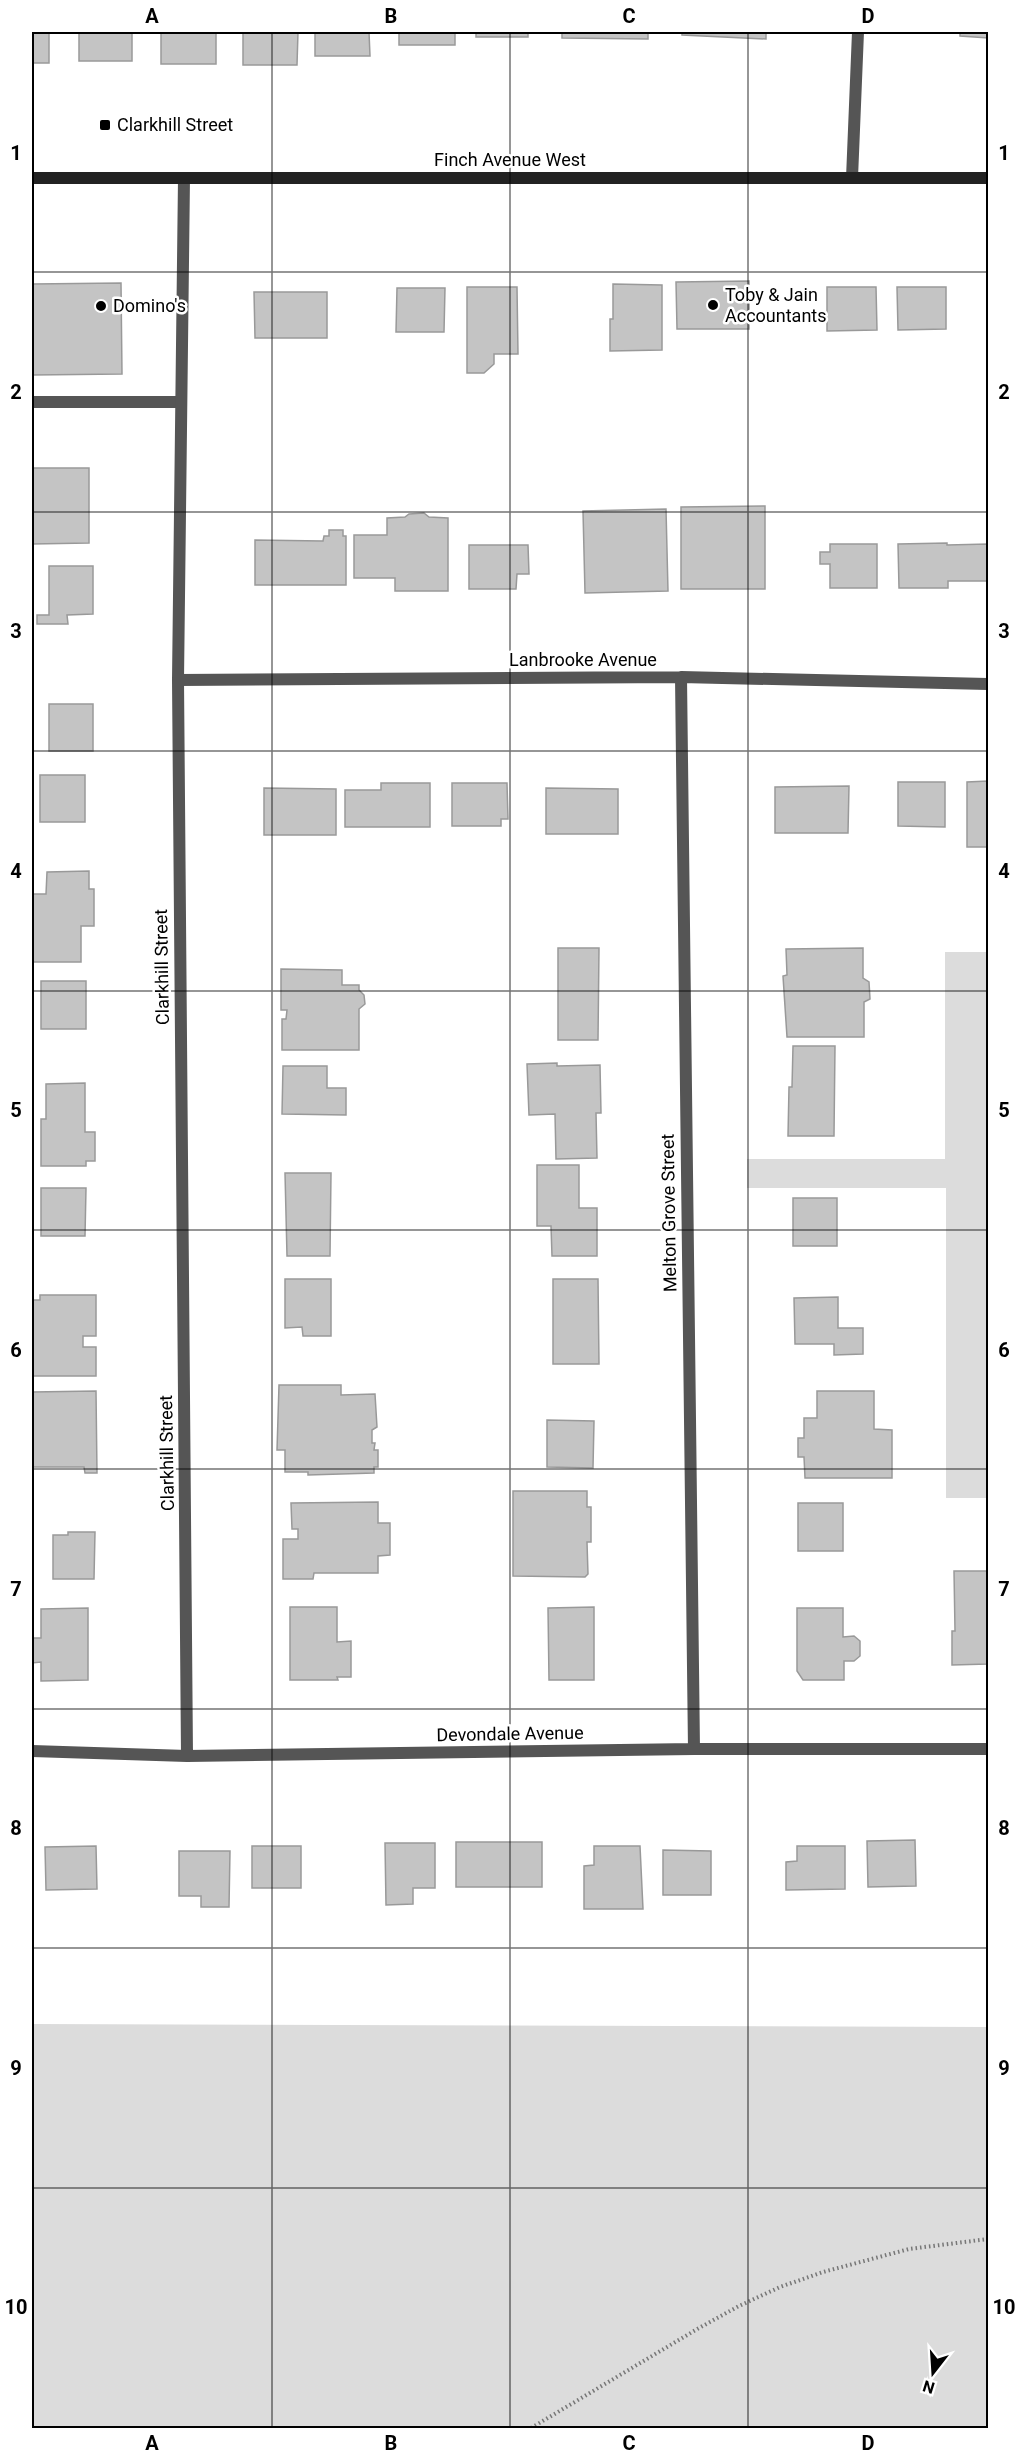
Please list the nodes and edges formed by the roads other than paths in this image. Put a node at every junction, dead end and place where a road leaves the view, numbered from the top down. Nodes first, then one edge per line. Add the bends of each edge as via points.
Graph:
1 (858, 32) edge
2 (32, 178) edge
3 (184, 178) junction
4 (852, 178) junction
5 (988, 178) edge
6 (32, 402) edge
7 (181, 402) junction
8 (681, 677) junction
9 (178, 680) junction
10 (988, 684) edge
11 (694, 1749) junction
12 (988, 1749) edge
13 (32, 1751) edge
14 (187, 1756) junction

1 - 4 street
2 - 3 main road, Finch Avenue West
3 - 4 main road, Finch Avenue West
3 - 7 street, Clarkhill Street
4 - 5 main road, Finch Avenue West
6 - 7 street
7 - 9 street, Clarkhill Street
8 - 9 street, Lanbrooke Avenue
8 - 10 street, Lanbrooke Avenue
8 - 11 street, Melton Grove Street
9 - 14 street, Clarkhill Street
11 - 12 street, Devondale Avenue
11 - 14 street, Devondale Avenue
13 - 14 street, Devondale Avenue

